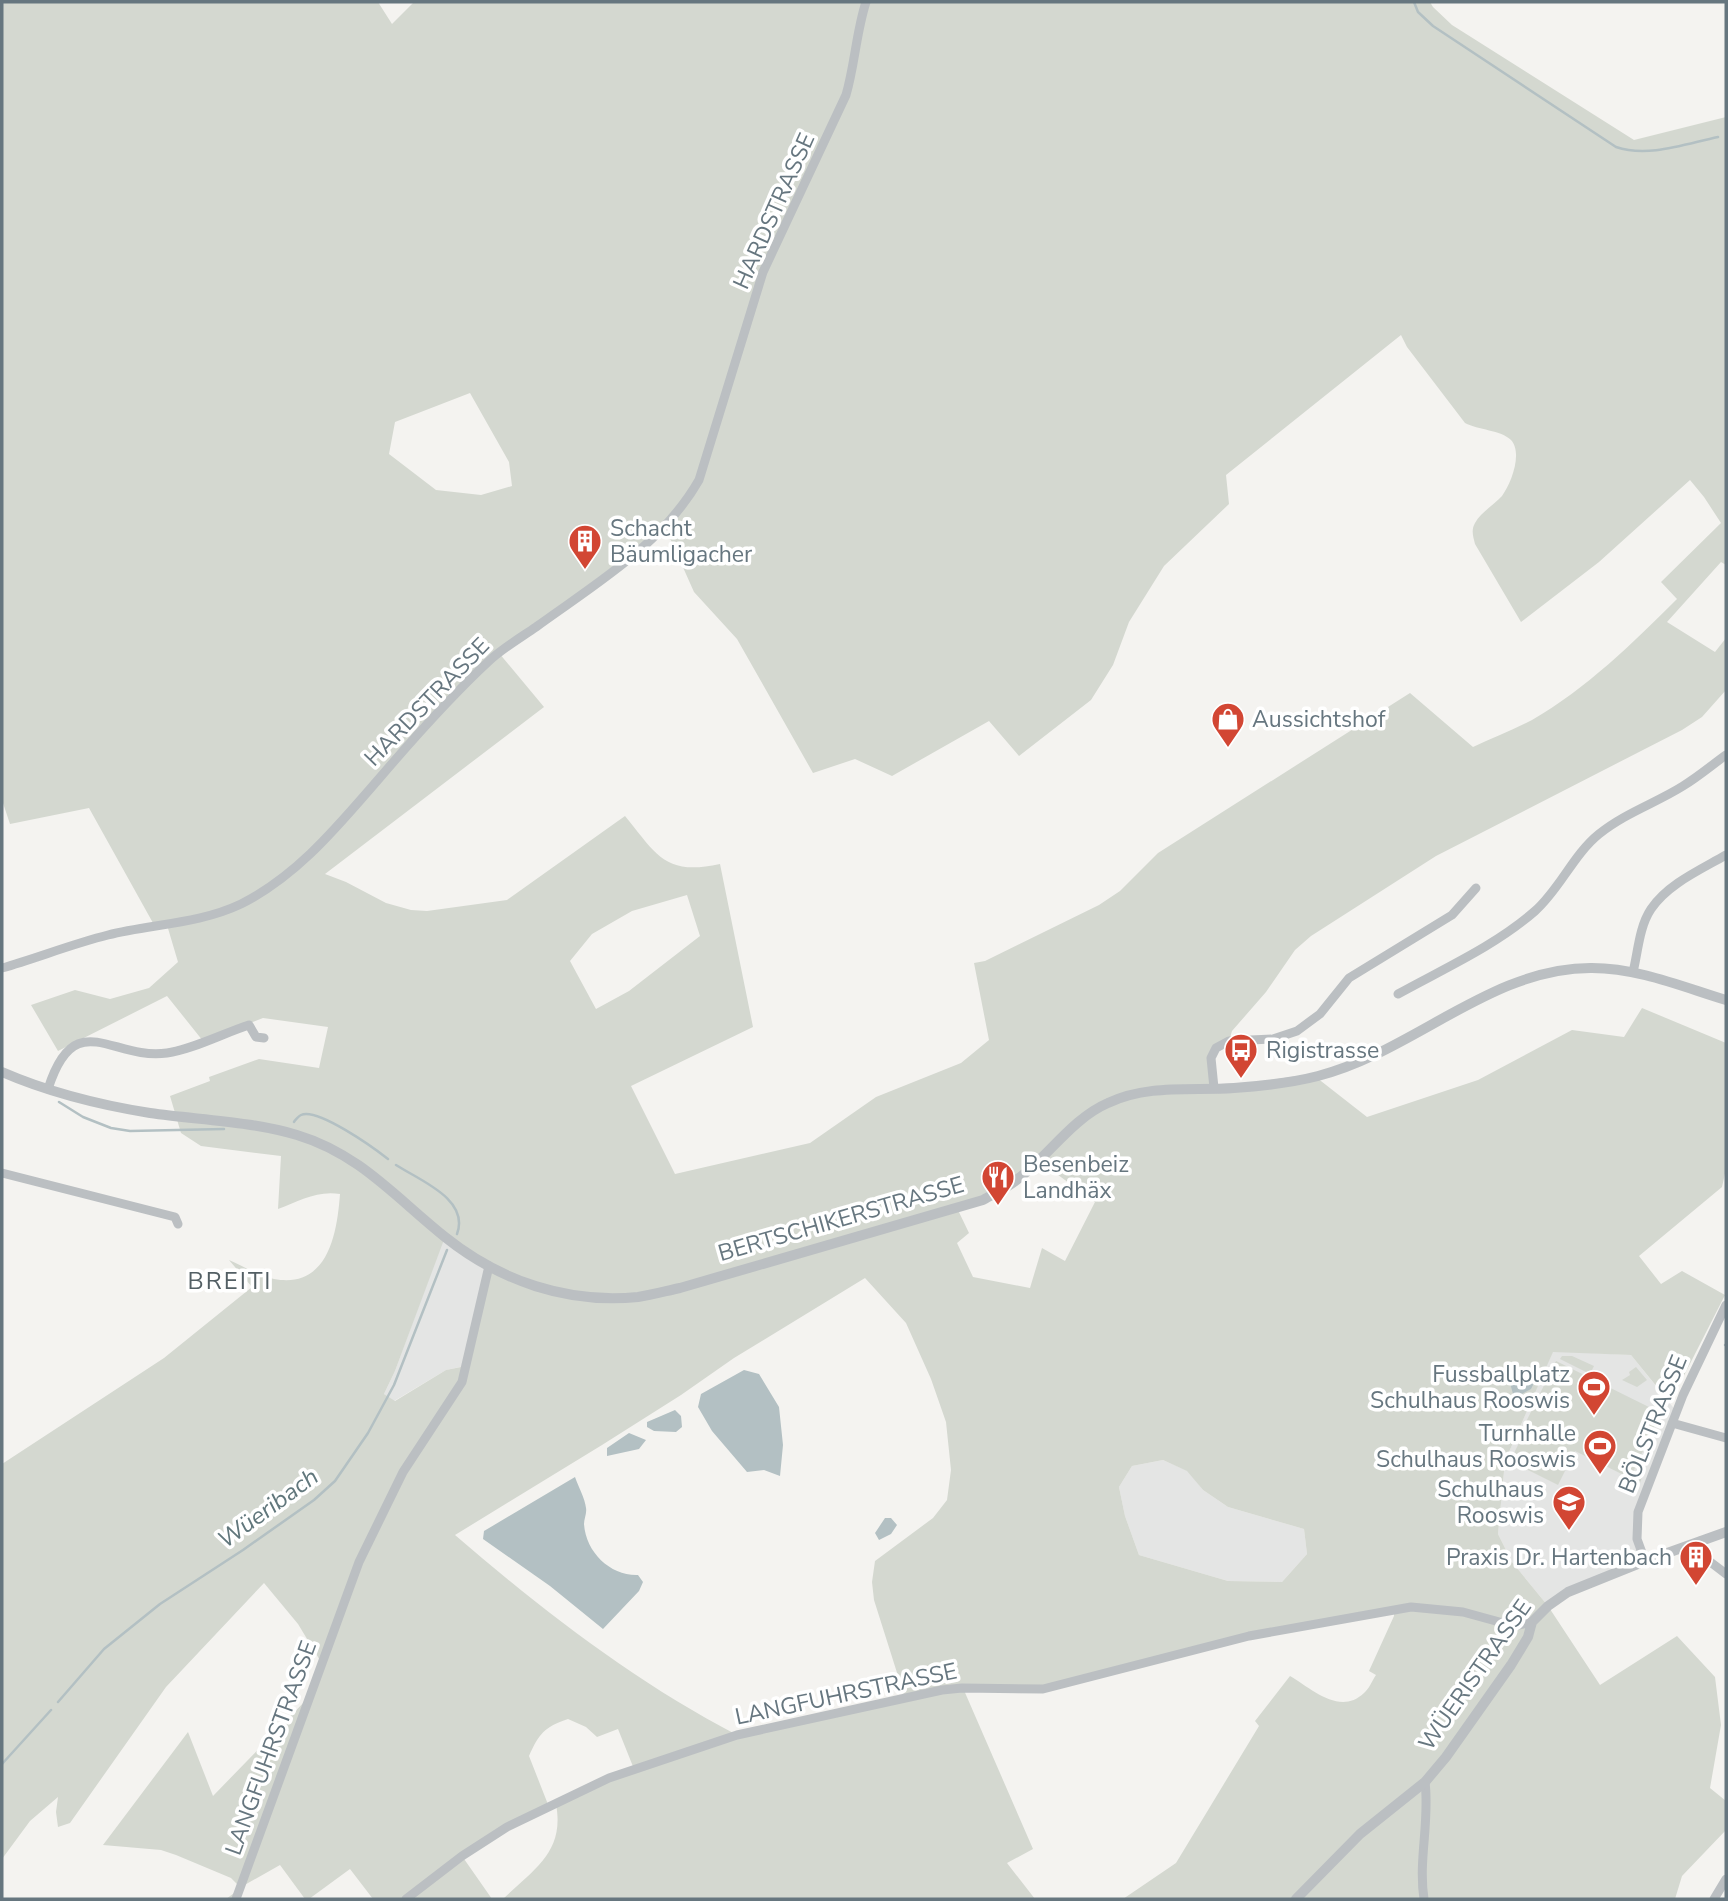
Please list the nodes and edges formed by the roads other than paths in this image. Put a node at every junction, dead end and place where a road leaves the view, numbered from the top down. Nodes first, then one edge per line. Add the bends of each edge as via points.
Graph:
1 (866, 2) edge
2 (1726, 755) edge
3 (1726, 855) edge
4 (1476, 888) dead end
5 (2, 968) edge
6 (1633, 972) junction
7 (1398, 994) dead end
8 (1726, 1000) edge
9 (264, 1038) dead end
10 (2, 1072) edge
11 (1214, 1088) junction
12 (48, 1089) junction
13 (3, 1175) edge
14 (178, 1224) dead end
15 (489, 1266) junction
16 (1726, 1305) edge
17 (1672, 1423) junction
18 (1726, 1438) edge
19 (1726, 1532) edge
20 (1700, 1541) junction
21 (1645, 1561) junction
22 (1726, 1574) edge
23 (1532, 1622) junction
24 (1425, 1782) junction
25 (1726, 1879) edge
26 (236, 1899) edge
27 (406, 1899) edge
28 (1296, 1899) edge
29 (1424, 1899) edge
30 (1714, 1899) edge

1 - 5 street, HARDSTRASSE via 846,95 763,272 699,480 686,503 621,566 488,662 342,822 274,884 242,904 207,917 107,935
2 - 7 street via 1684,786 1598,835 1554,891 1511,930
3 - 6 street via 1668,889 1650,910
4 - 11 street via 1451,915 1349,978 1320,1014 1297,1031 1273,1039 1229,1041 1216,1048 1211,1058
6 - 8 street, BERTSCHIKERSTRASSE
6 - 11 street, BERTSCHIKERSTRASSE via 1594,968 1544,973 1488,996 1361,1062 1318,1076
9 - 12 street via 256,1037 248,1025 154,1055 86,1041 63,1056
10 - 12 street, BERTSCHIKERSTRASSE
11 - 15 street, BERTSCHIKERSTRASSE via 1165,1089 1107,1103 1084,1118 1017,1180 983,1200 680,1288 638,1297 558,1293
12 - 15 street, BERTSCHIKERSTRASSE via 149,1113 264,1127 329,1147 377,1177 444,1237
13 - 14 street via 175,1217
15 - 26 street, LANGFUHRSTRASSE via 462,1382 403,1472 359,1562
16 - 17 street, BÖLSTRASSE
17 - 18 street
17 - 21 street, BÖLSTRASSE via 1637,1516 1637,1539
19 - 20 street, WÜERISTRASSE
20 - 21 street, WÜERISTRASSE
20 - 22 street via 1709,1561
21 - 23 street, WÜERISTRASSE via 1568,1592
23 - 24 street, WÜERISTRASSE via 1511,1665
23 - 27 street, LANGFUHRSTRASSE via 1514,1626 1463,1612 1411,1607 1249,1636 1043,1689 942,1690 737,1735 609,1779 507,1827
24 - 28 street, WÜERISTRASSE via 1360,1835
24 - 29 street
25 - 30 street

